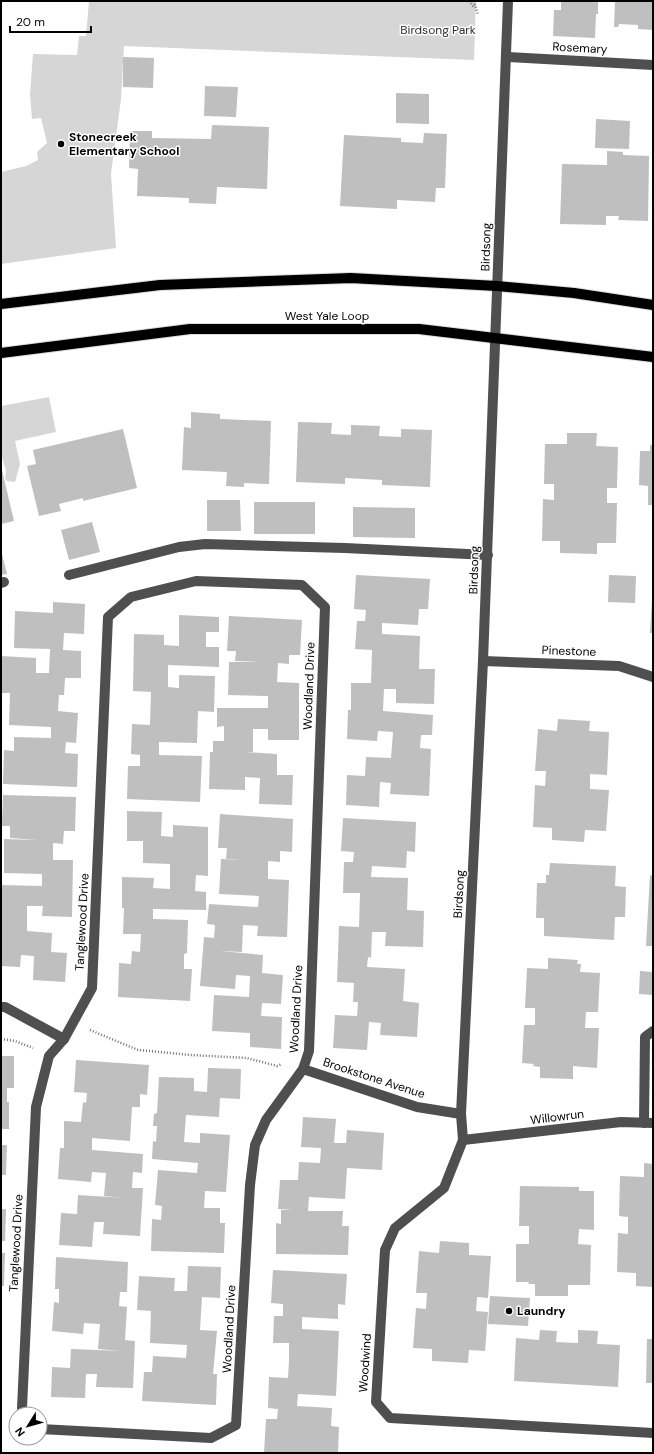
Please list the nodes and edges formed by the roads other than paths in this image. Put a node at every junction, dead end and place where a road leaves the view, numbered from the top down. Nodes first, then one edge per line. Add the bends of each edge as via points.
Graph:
1 (508, 1) edge
2 (506, 57) junction
3 (653, 65) edge
4 (497, 286) junction
5 (1, 304) edge
6 (653, 305) edge
7 (496, 337) junction
8 (1, 353) edge
9 (653, 357) edge
10 (488, 555) junction
11 (69, 575) dead end
12 (302, 585) joint
13 (483, 661) junction
14 (653, 677) edge
15 (1, 1007) edge
16 (653, 1030) edge
17 (64, 1039) junction
18 (303, 1069) junction
19 (461, 1114) junction
20 (649, 1123) edge
21 (463, 1140) junction
22 (22, 1406) edge
23 (48, 1429) edge
24 (653, 1433) edge

1 - 2 street, Birdsong
2 - 3 street, Rosemary
2 - 4 street, Birdsong
4 - 5 main road via 351,278 168,284
4 - 6 main road via 574,293
4 - 7 street, Birdsong
7 - 8 main road, West Yale Loop via 419,329 190,329
7 - 9 main road, West Yale Loop
7 - 10 street, Birdsong
10 - 11 street via 205,544 179,547
10 - 13 street, Birdsong
12 - 17 street, Tanglewood Drive via 196,581 131,597 108,617 92,988
12 - 18 street, Woodland Drive via 325,607 308,1050
13 - 14 street, Pinestone via 619,666
13 - 19 street, Birdsong
15 - 17 street
16 - 20 street via 645,1037
17 - 22 street, Tanglewood Drive via 49,1056 36,1107
18 - 19 street, Brookstone Avenue via 417,1107
18 - 23 street, Woodland Drive via 266,1120 255,1145 250,1185 236,1424 211,1438
19 - 21 street, Birdsong
20 - 21 street, Willowrun via 621,1122
21 - 24 street, Woodwind via 444,1188 396,1228 385,1250 376,1402 390,1418

